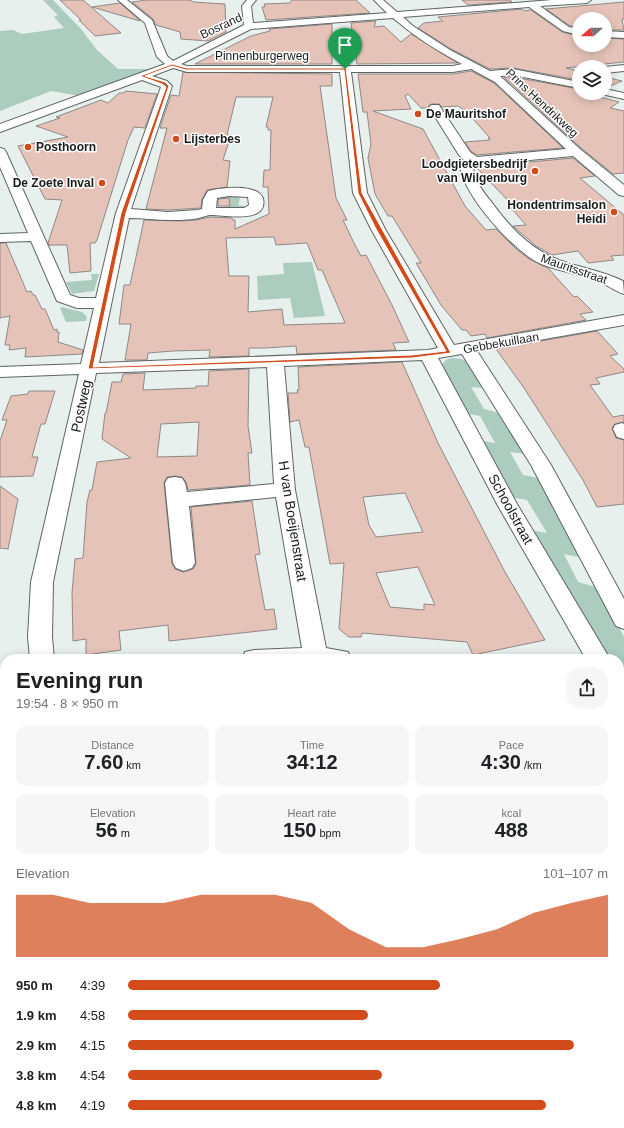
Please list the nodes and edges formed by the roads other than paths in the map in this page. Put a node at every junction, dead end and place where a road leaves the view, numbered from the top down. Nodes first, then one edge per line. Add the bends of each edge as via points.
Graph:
1 (122, 0) edge
2 (252, 0) edge
3 (378, 0) edge
4 (587, 0) edge
5 (532, 5) junction
6 (395, 15) junction
7 (249, 26) junction
8 (572, 31) edge
9 (612, 34) edge
10 (624, 35) edge
11 (172, 65) junction
12 (472, 66) junction
13 (624, 68) edge
14 (345, 69) junction
15 (612, 69) edge
16 (490, 74) junction
17 (142, 76) junction
18 (572, 82) edge
19 (612, 93) edge
20 (624, 96) edge
21 (435, 107) dead end
22 (0, 128) edge
23 (0, 152) edge
24 (576, 152) junction
25 (475, 161) junction
26 (624, 192) edge
27 (210, 211) dead end
28 (124, 213) junction
29 (37, 237) junction
30 (0, 238) edge
31 (624, 289) edge
32 (103, 303) junction
33 (624, 320) edge
34 (458, 350) junction
35 (428, 356) junction
36 (275, 360) junction
37 (90, 368) junction
38 (0, 372) edge
39 (285, 490) junction
40 (184, 563) dead end
41 (624, 620) edge
42 (42, 654) edge
43 (315, 654) edge
44 (595, 654) edge

1 - 11 street via 149,22 162,57
2 - 7 street via 246,6
3 - 6 street, Prins Hendrikweg
4 - 5 street, Bosrand
5 - 6 street, Bosrand
5 - 8 street via 566,30
6 - 7 street, Bosrand
6 - 12 street, Prins Hendrikweg via 446,52
7 - 11 street, Bosrand
9 - 10 street
11 - 14 street, Pinnenburgerweg via 186,69
11 - 17 street, Bosrand
12 - 14 street, Pinnenburgerweg via 453,69
12 - 16 street, Prins Hendrikweg
13 - 15 street
14 - 34 street via 360,193 378,229
16 - 18 street via 513,72
16 - 24 street, Prins Hendrikweg via 506,85
17 - 22 street, Bosrand
17 - 28 street, Postweg via 167,86
19 - 20 street
21 - 25 street via 466,155
23 - 29 street
24 - 25 street
24 - 26 street, Prins Hendrikweg
25 - 31 street, Mauritsstraat via 466,165 467,175 495,217 522,246 538,257 592,274
27 - 28 street via 168,216
28 - 32 street, Postweg
29 - 30 street
29 - 32 street via 63,298 77,303
32 - 37 street, Postweg
33 - 34 street, Gebbekuillaan
34 - 35 street, Gebbekuillaan
34 - 41 street via 541,465
35 - 36 street, Gebbekuillaan
35 - 44 street, Schoolstraat via 507,504
36 - 37 street, Gebbekuillaan
36 - 39 street, H van Boeijenstraat
37 - 38 street, Gebbekuillaan
37 - 42 street, Postweg via 42,582
39 - 40 street via 176,492
39 - 43 street, H van Boeijenstraat

